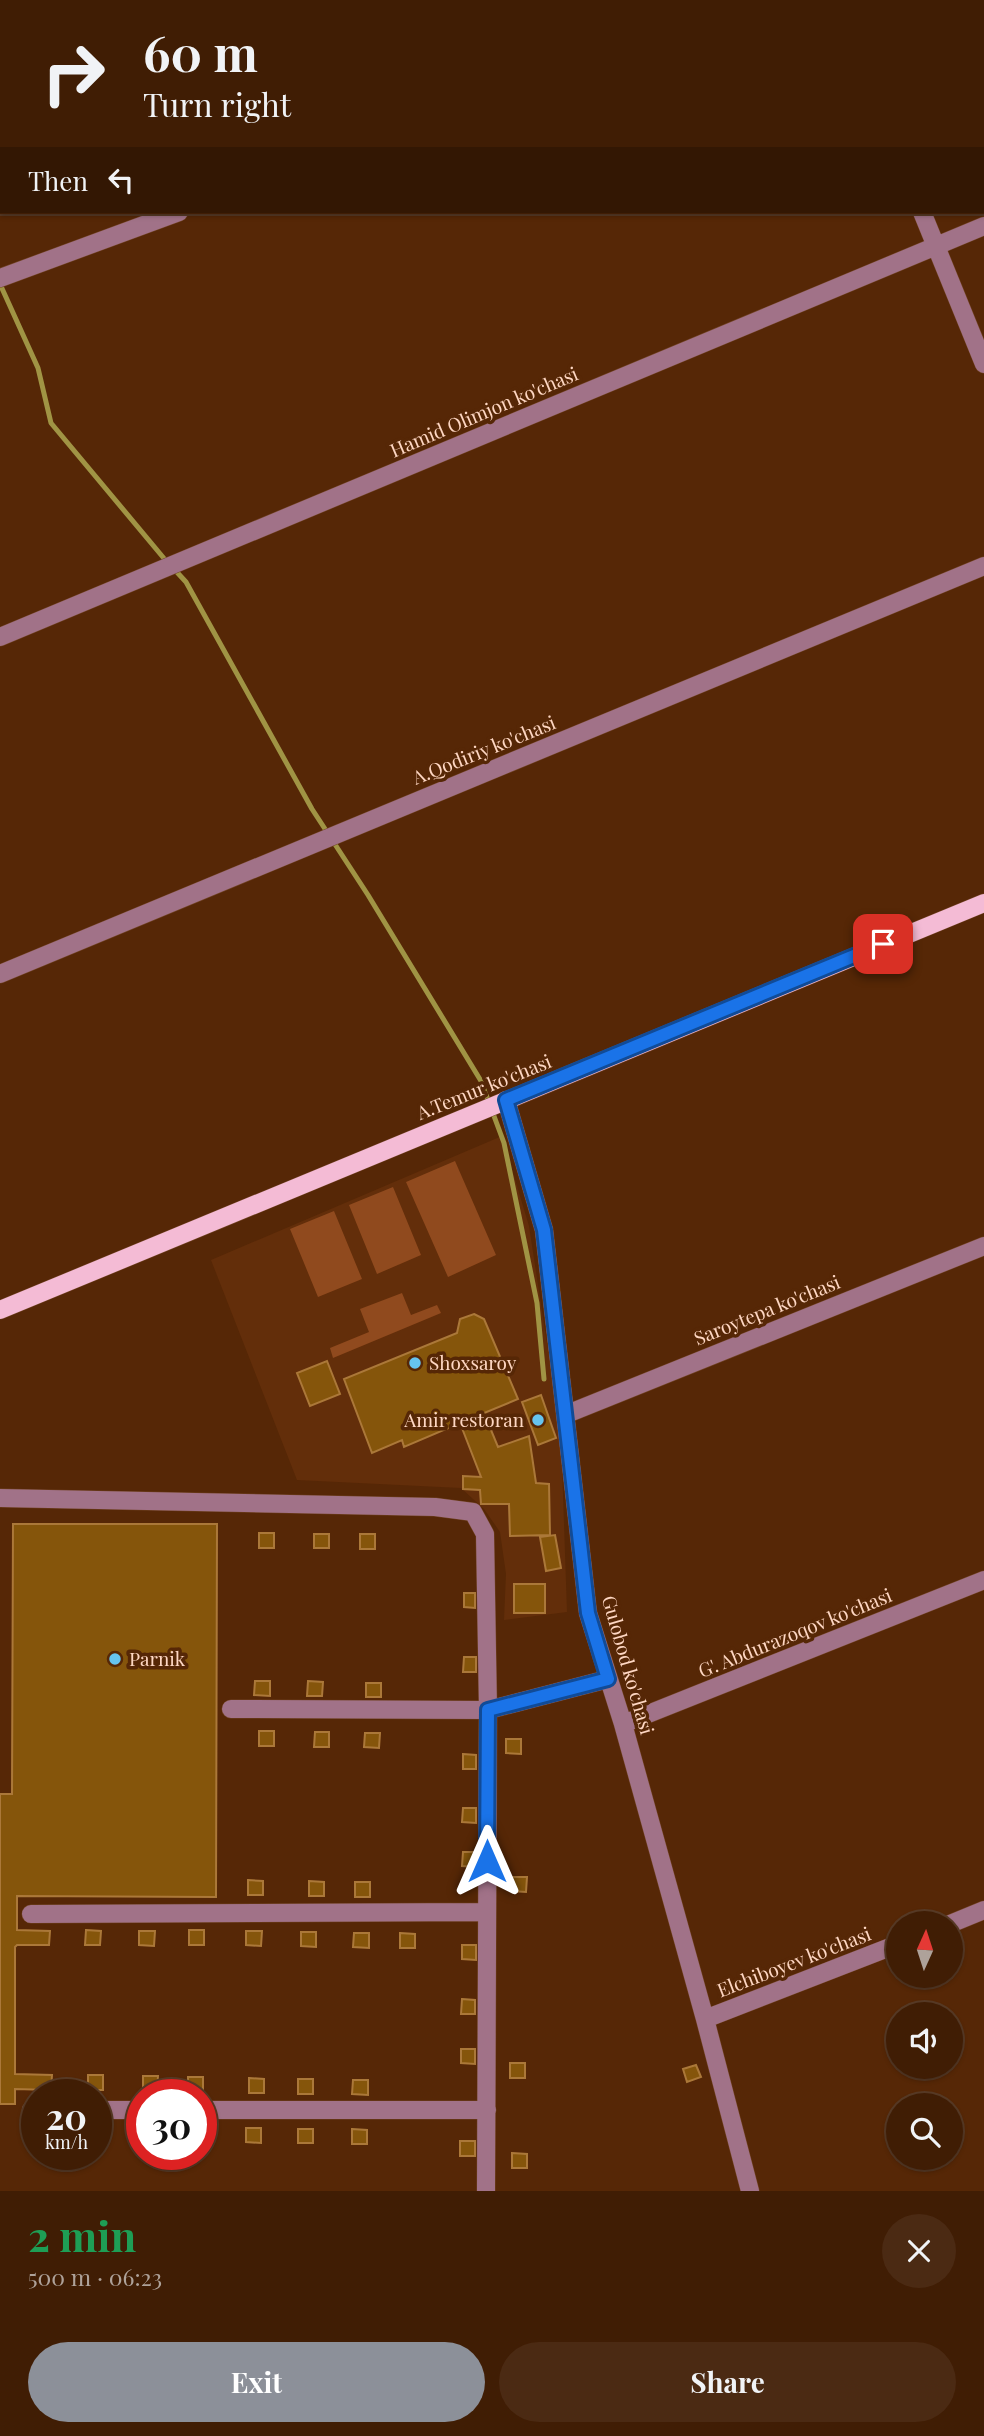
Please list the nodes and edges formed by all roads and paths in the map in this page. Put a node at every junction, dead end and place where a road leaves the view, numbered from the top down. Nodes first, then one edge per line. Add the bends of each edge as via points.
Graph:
1 (174, 214) edge
2 (923, 214) edge
3 (984, 226) edge
4 (936, 245) junction
5 (0, 278) edge
6 (984, 364) edge
7 (984, 566) edge
8 (0, 637) edge
9 (984, 903) edge
10 (0, 974) edge
11 (506, 1100) junction
12 (984, 1246) edge
13 (0, 1310) edge
14 (567, 1414) junction
15 (0, 1498) edge
16 (984, 1580) edge
17 (608, 1679) junction
18 (231, 1709) dead end
19 (488, 1710) junction
20 (623, 1724) junction
21 (984, 1910) edge
22 (487, 1912) junction
23 (32, 1914) dead end
24 (963, 1918) edge
25 (886, 1949) edge
26 (705, 2019) junction
27 (217, 2110) edge
28 (487, 2110) junction
29 (486, 2191) edge
30 (750, 2191) edge

1 - 5 street
2 - 4 street
3 - 4 street, Hamid Olimjon ko'chasi
4 - 6 street
4 - 8 street, Hamid Olimjon ko'chasi
7 - 10 street, A.Qodiriy ko'chasi
9 - 11 main road, A.Temur ko'chasi
11 - 13 main road, A.Temur ko'chasi
11 - 14 street, Gulobod ko'chasi via 544,1230
12 - 14 street, Saroytepa ko'chasi
14 - 17 street, Gulobod ko'chasi via 588,1613
15 - 19 street via 435,1507 473,1512 485,1534
16 - 20 street, G'. Abdurazoqov ko'chasi
17 - 19 street
17 - 20 street, Gulobod ko'chasi
18 - 19 street
19 - 22 street
20 - 26 street, Gulobod ko'chasi
21 - 24 street
22 - 23 street
22 - 28 street
25 - 26 street, Elchiboyev ko'chasi
26 - 30 street, Gulobod ko'chasi
27 - 28 street
28 - 29 street

